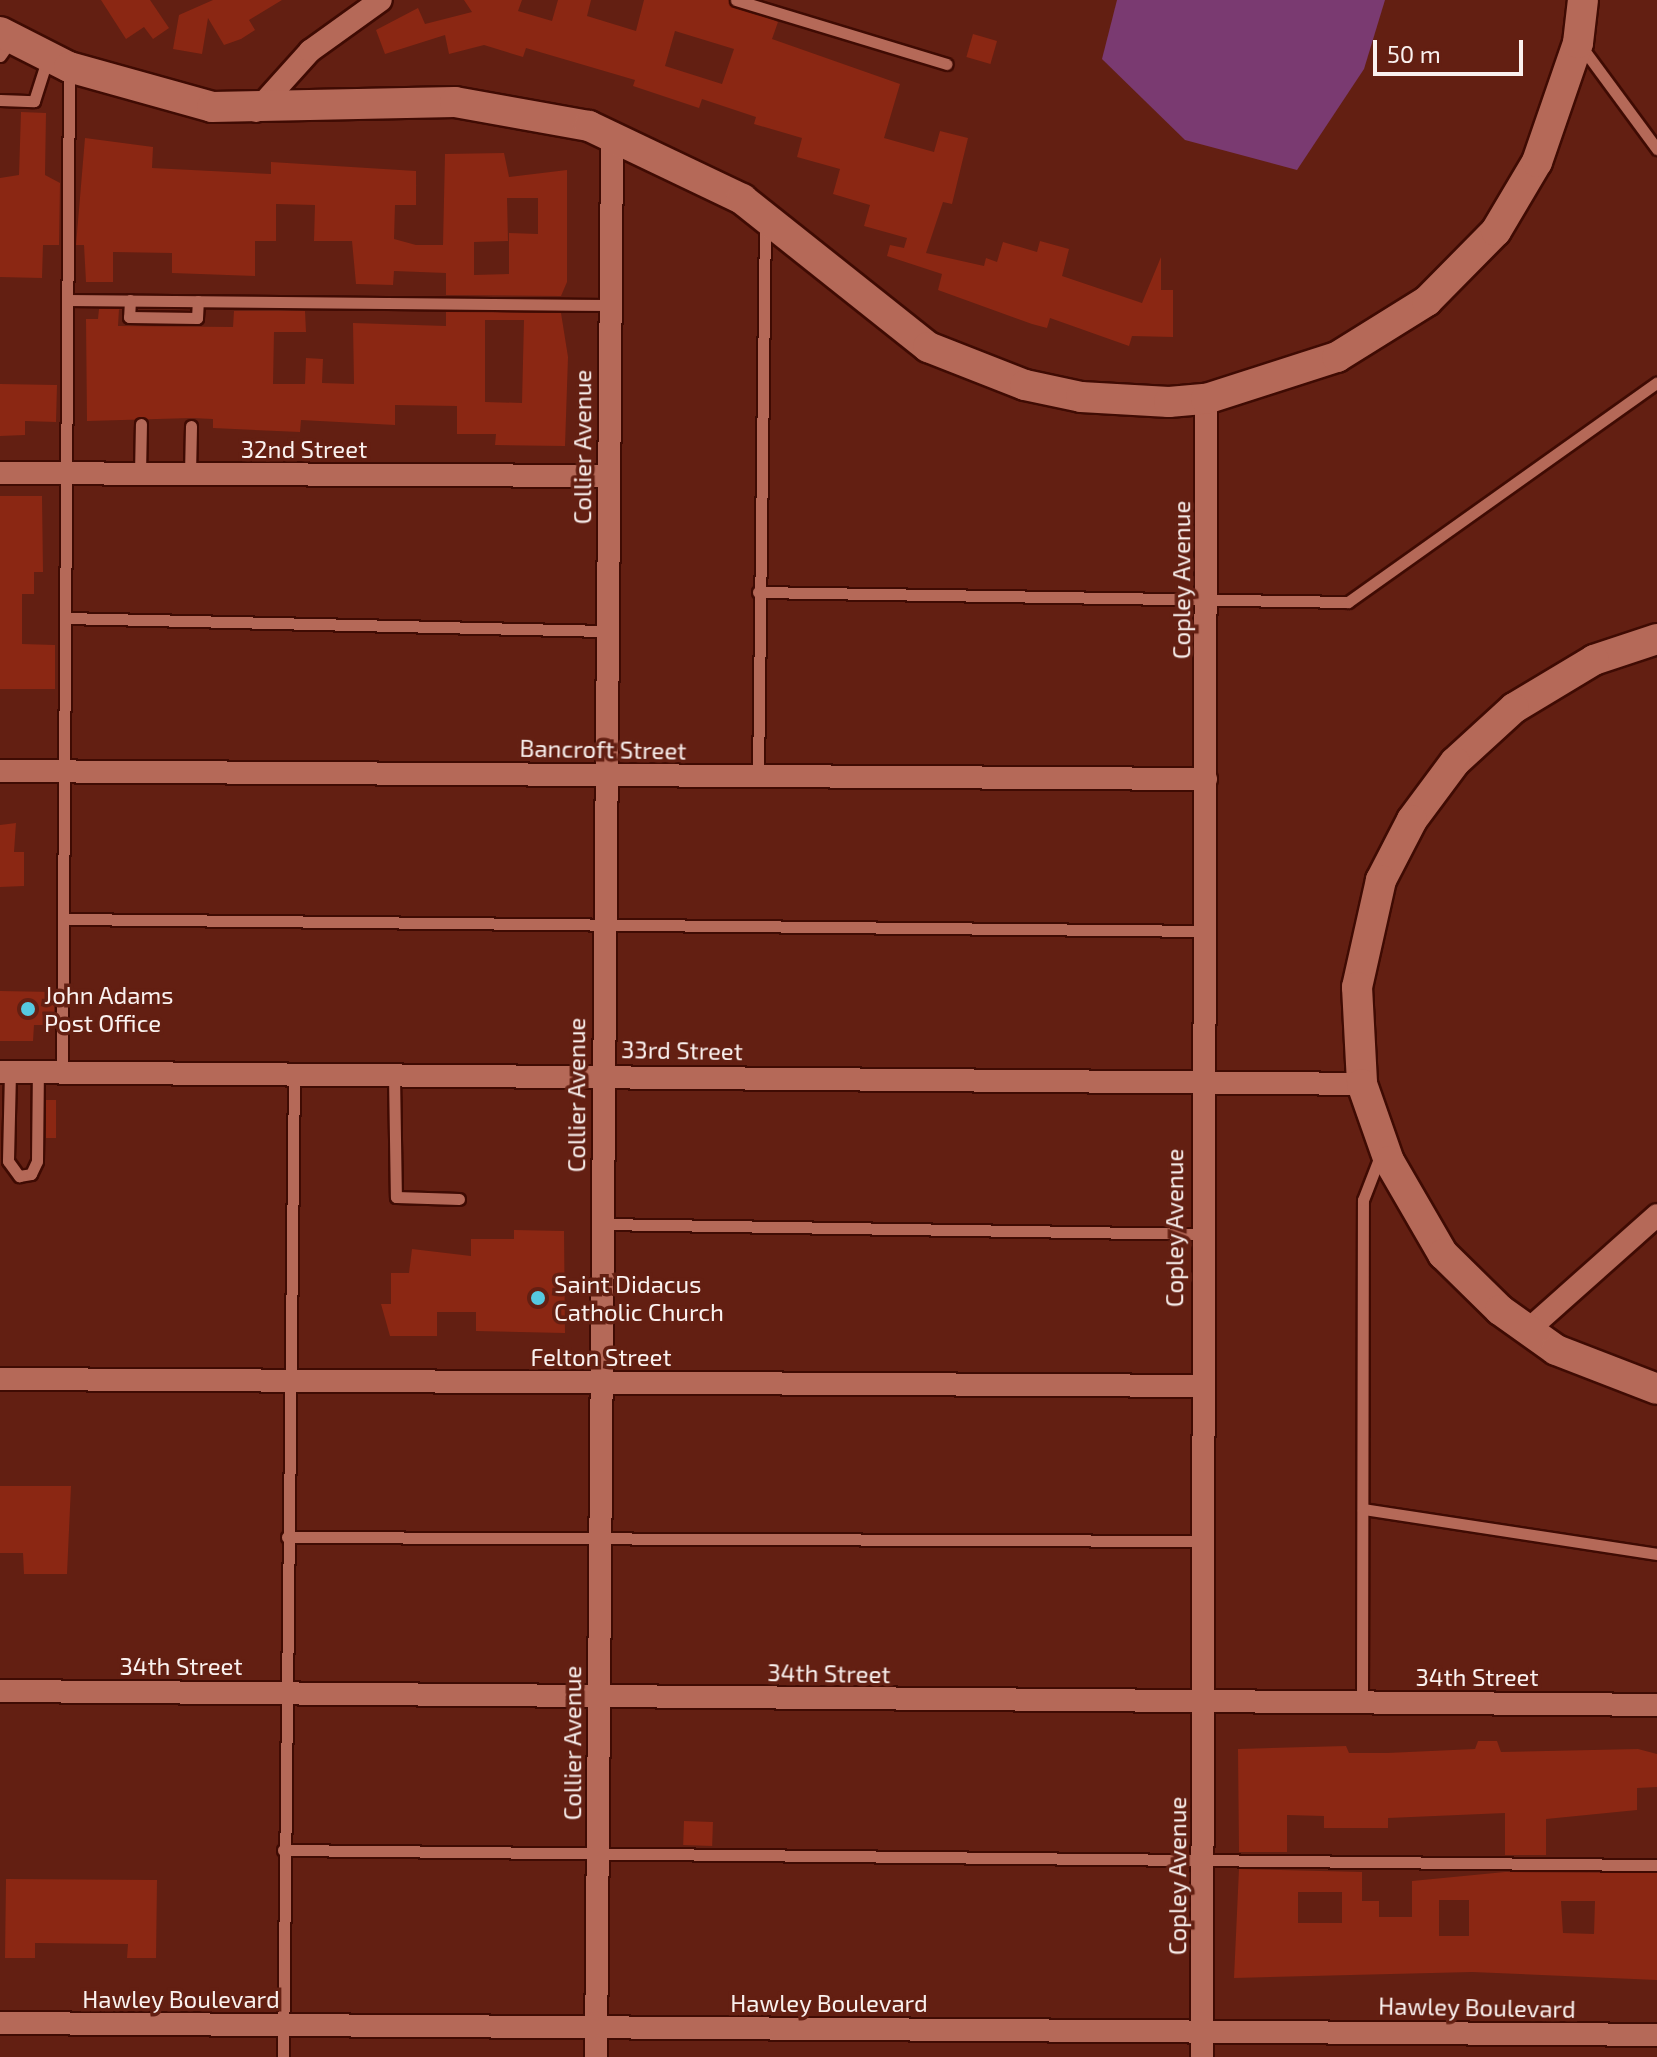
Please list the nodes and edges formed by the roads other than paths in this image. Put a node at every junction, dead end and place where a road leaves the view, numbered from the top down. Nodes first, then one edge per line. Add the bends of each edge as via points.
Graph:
1 (381, 0) edge
2 (736, 0) edge
3 (1583, 0) edge
4 (4, 42) edge
5 (1578, 43) junction
6 (59, 62) junction
7 (946, 64) dead end
8 (0, 100) edge
9 (256, 112) junction
10 (612, 134) junction
11 (1657, 149) edge
12 (766, 217) junction
13 (67, 300) junction
14 (609, 305) junction
15 (1657, 382) edge
16 (1206, 399) junction
17 (141, 424) dead end
18 (191, 426) dead end
19 (0, 473) edge
20 (66, 474) junction
21 (140, 474) junction
22 (190, 474) junction
23 (607, 476) junction
24 (758, 592) junction
25 (1208, 597) junction
26 (65, 618) junction
27 (606, 631) junction
28 (1657, 639) edge
29 (0, 771) edge
30 (64, 771) junction
31 (605, 775) junction
32 (758, 777) junction
33 (1206, 779) junction
34 (63, 919) junction
35 (604, 923) junction
36 (1204, 931) junction
37 (5, 1072) edge
38 (38, 1072) junction
39 (62, 1072) junction
40 (294, 1075) junction
41 (394, 1075) junction
42 (602, 1075) junction
43 (1201, 1084) junction
44 (1362, 1084) junction
45 (1384, 1148) junction
46 (459, 1199) dead end
47 (1657, 1215) edge
48 (601, 1224) junction
49 (1200, 1234) junction
50 (1527, 1331) junction
51 (0, 1379) edge
52 (289, 1382) junction
53 (599, 1383) junction
54 (1201, 1386) junction
55 (1657, 1389) edge
56 (1363, 1509) junction
57 (287, 1537) junction
58 (600, 1541) junction
59 (1200, 1541) junction
60 (1657, 1554) edge
61 (0, 1691) edge
62 (286, 1693) junction
63 (597, 1697) junction
64 (1204, 1702) junction
65 (1362, 1702) junction
66 (1657, 1705) edge
67 (283, 1850) junction
68 (597, 1850) junction
69 (1202, 1857) junction
70 (1657, 1865) edge
71 (0, 2023) edge
72 (284, 2026) junction
73 (596, 2028) junction
74 (1202, 2030) junction
75 (1657, 2035) edge
76 (283, 2057) edge
77 (596, 2057) edge
78 (1202, 2057) edge

1 - 9 street via 310,51
2 - 7 lane
3 - 5 street
4 - 6 street
5 - 11 lane
5 - 16 street via 1537,162 1496,231 1427,301 1337,357
6 - 8 lane via 34,101
6 - 9 street via 161,98
6 - 13 lane
9 - 10 street via 455,102
10 - 12 street via 696,172
10 - 14 street, Collier Avenue
12 - 16 street via 928,347 1025,385 1081,397
12 - 24 lane
13 - 14 lane
13 - 20 lane
14 - 23 street, Collier Avenue
15 - 25 lane via 1348,602
16 - 25 street, Copley Avenue
17 - 21 lane
18 - 22 lane
19 - 20 street, 32nd Street
20 - 21 street, 32nd Street
20 - 26 lane
21 - 22 street, 32nd Street
22 - 23 street, 32nd Street
23 - 27 street, Collier Avenue
24 - 25 lane
24 - 32 lane
25 - 33 street, Copley Avenue
26 - 27 lane
26 - 30 lane
27 - 31 street, Collier Avenue
28 - 44 street via 1594,660 1514,708 1455,762 1412,820 1367,925 1357,987
29 - 30 street, Bancroft Street
30 - 31 street, Bancroft Street
30 - 34 lane
31 - 32 street, Bancroft Street
31 - 35 street, Collier Avenue
32 - 33 street, Bancroft Street
33 - 36 street, Copley Avenue
34 - 35 lane
34 - 39 lane
35 - 36 lane
35 - 42 street, Collier Avenue
36 - 43 street, Copley Avenue
37 - 38 street, 33rd Street
37 - 38 lane via 8,1161 19,1176 31,1174 37,1161
38 - 39 street, 33rd Street
39 - 40 street, 33rd Street
40 - 41 street, 33rd Street
40 - 52 lane
41 - 42 street, 33rd Street
41 - 46 lane via 396,1197
42 - 43 street, 33rd Street
42 - 48 street, Collier Avenue
43 - 44 street, 33rd Street
43 - 49 street, Copley Avenue
44 - 45 street
45 - 50 street via 1443,1254
45 - 56 lane via 1363,1200
47 - 50 street
48 - 49 lane
48 - 53 street, Collier Avenue
49 - 54 street, Copley Avenue
50 - 55 street via 1556,1350
51 - 52 street, Felton Street
52 - 53 street, Felton Street
52 - 57 lane
53 - 54 street, Felton Street
53 - 58 street, Collier Avenue
54 - 59 street, Copley Avenue
56 - 60 lane
56 - 65 lane
57 - 58 lane
57 - 62 lane
58 - 59 lane
58 - 63 street, Collier Avenue
59 - 64 street, Copley Avenue
61 - 62 street, 34th Street
62 - 63 street, 34th Street
62 - 67 lane
63 - 64 street, 34th Street
63 - 68 street, Collier Avenue
64 - 65 street, 34th Street
64 - 69 street, Copley Avenue
65 - 66 street, 34th Street
67 - 68 lane
67 - 72 lane
68 - 69 lane
68 - 73 street, Collier Avenue
69 - 70 lane
69 - 74 street, Copley Avenue
71 - 72 street, Hawley Boulevard
72 - 73 street, Hawley Boulevard
72 - 76 lane
73 - 74 street, Hawley Boulevard
73 - 77 street, Collier Avenue
74 - 75 street, Hawley Boulevard
74 - 78 street, Copley Avenue

